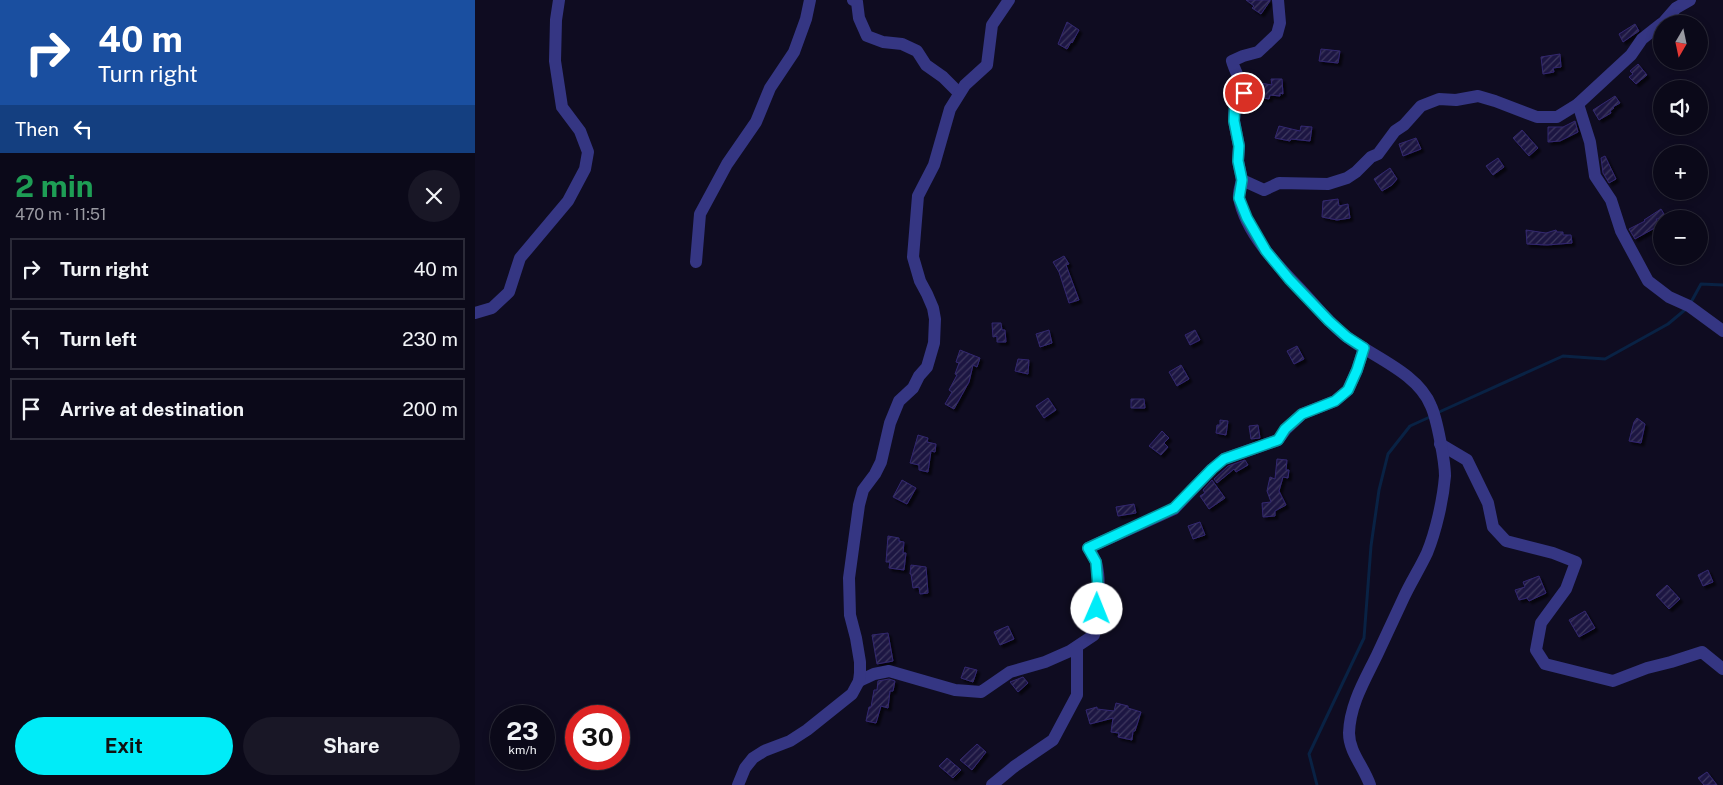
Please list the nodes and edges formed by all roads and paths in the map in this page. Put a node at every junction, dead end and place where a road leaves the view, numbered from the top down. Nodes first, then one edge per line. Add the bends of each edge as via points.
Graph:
1 (559, 0) edge
2 (810, 0) edge
3 (853, 0) edge
4 (1009, 0) edge
5 (1278, 0) edge
6 (1690, 0) edge
7 (1670, 15) edge
8 (1653, 31) edge
9 (959, 94) junction
10 (1578, 104) junction
11 (1242, 180) junction
12 (696, 262) dead end
13 (475, 313) edge
14 (1723, 331) edge
15 (1364, 348) junction
16 (1440, 444) junction
17 (1077, 647) junction
18 (1723, 669) edge
19 (859, 681) junction
20 (738, 785) edge
21 (992, 785) edge
22 (1370, 785) edge

1 - 13 street via 555,61 562,107 580,131 588,152 585,169 568,201 519,258 509,292 492,308
2 - 12 street via 793,52 770,88 756,122 727,164 700,214
3 - 9 street via 857,2 859,18 867,36 917,51 926,65
4 - 9 street via 992,25 987,65
5 - 11 street via 1280,23 1277,34 1258,52 1232,61 1244,93 1235,102 1234,121
6 - 7 street
8 - 10 street
9 - 19 street via 950,109 932,172 920,190 917,203 913,258 935,319 934,343 930,359 913,388 899,402 890,423 881,462 863,490 859,508 849,578 850,615 860,662
10 - 11 street via 1557,117 1545,118 1523,113 1486,97 1439,99 1421,106 1395,131 1378,154 1342,180 1321,184 1279,184 1264,190
10 - 14 street via 1590,142 1595,176 1611,200 1621,231 1648,281
11 - 15 street via 1239,198 1266,251 1329,321
15 - 16 street via 1409,378 1427,398
15 - 17 street via 1348,390 1335,401 1302,414 1278,440 1224,459 1174,508 1088,548 1096,562 1097,609 1094,635
16 - 18 street via 1467,460 1488,503 1493,526 1506,541 1576,562 1566,588 1541,623 1536,650 1545,664 1613,681 1702,652
16 - 22 street via 1445,477 1431,541 1417,576 1405,594 1361,686 1352,713 1352,749
17 - 19 street via 1045,662 1010,672 981,692 955,690 889,671
17 - 21 street via 1077,695 1053,740
19 - 20 street via 852,694 807,730 790,742 753,758

